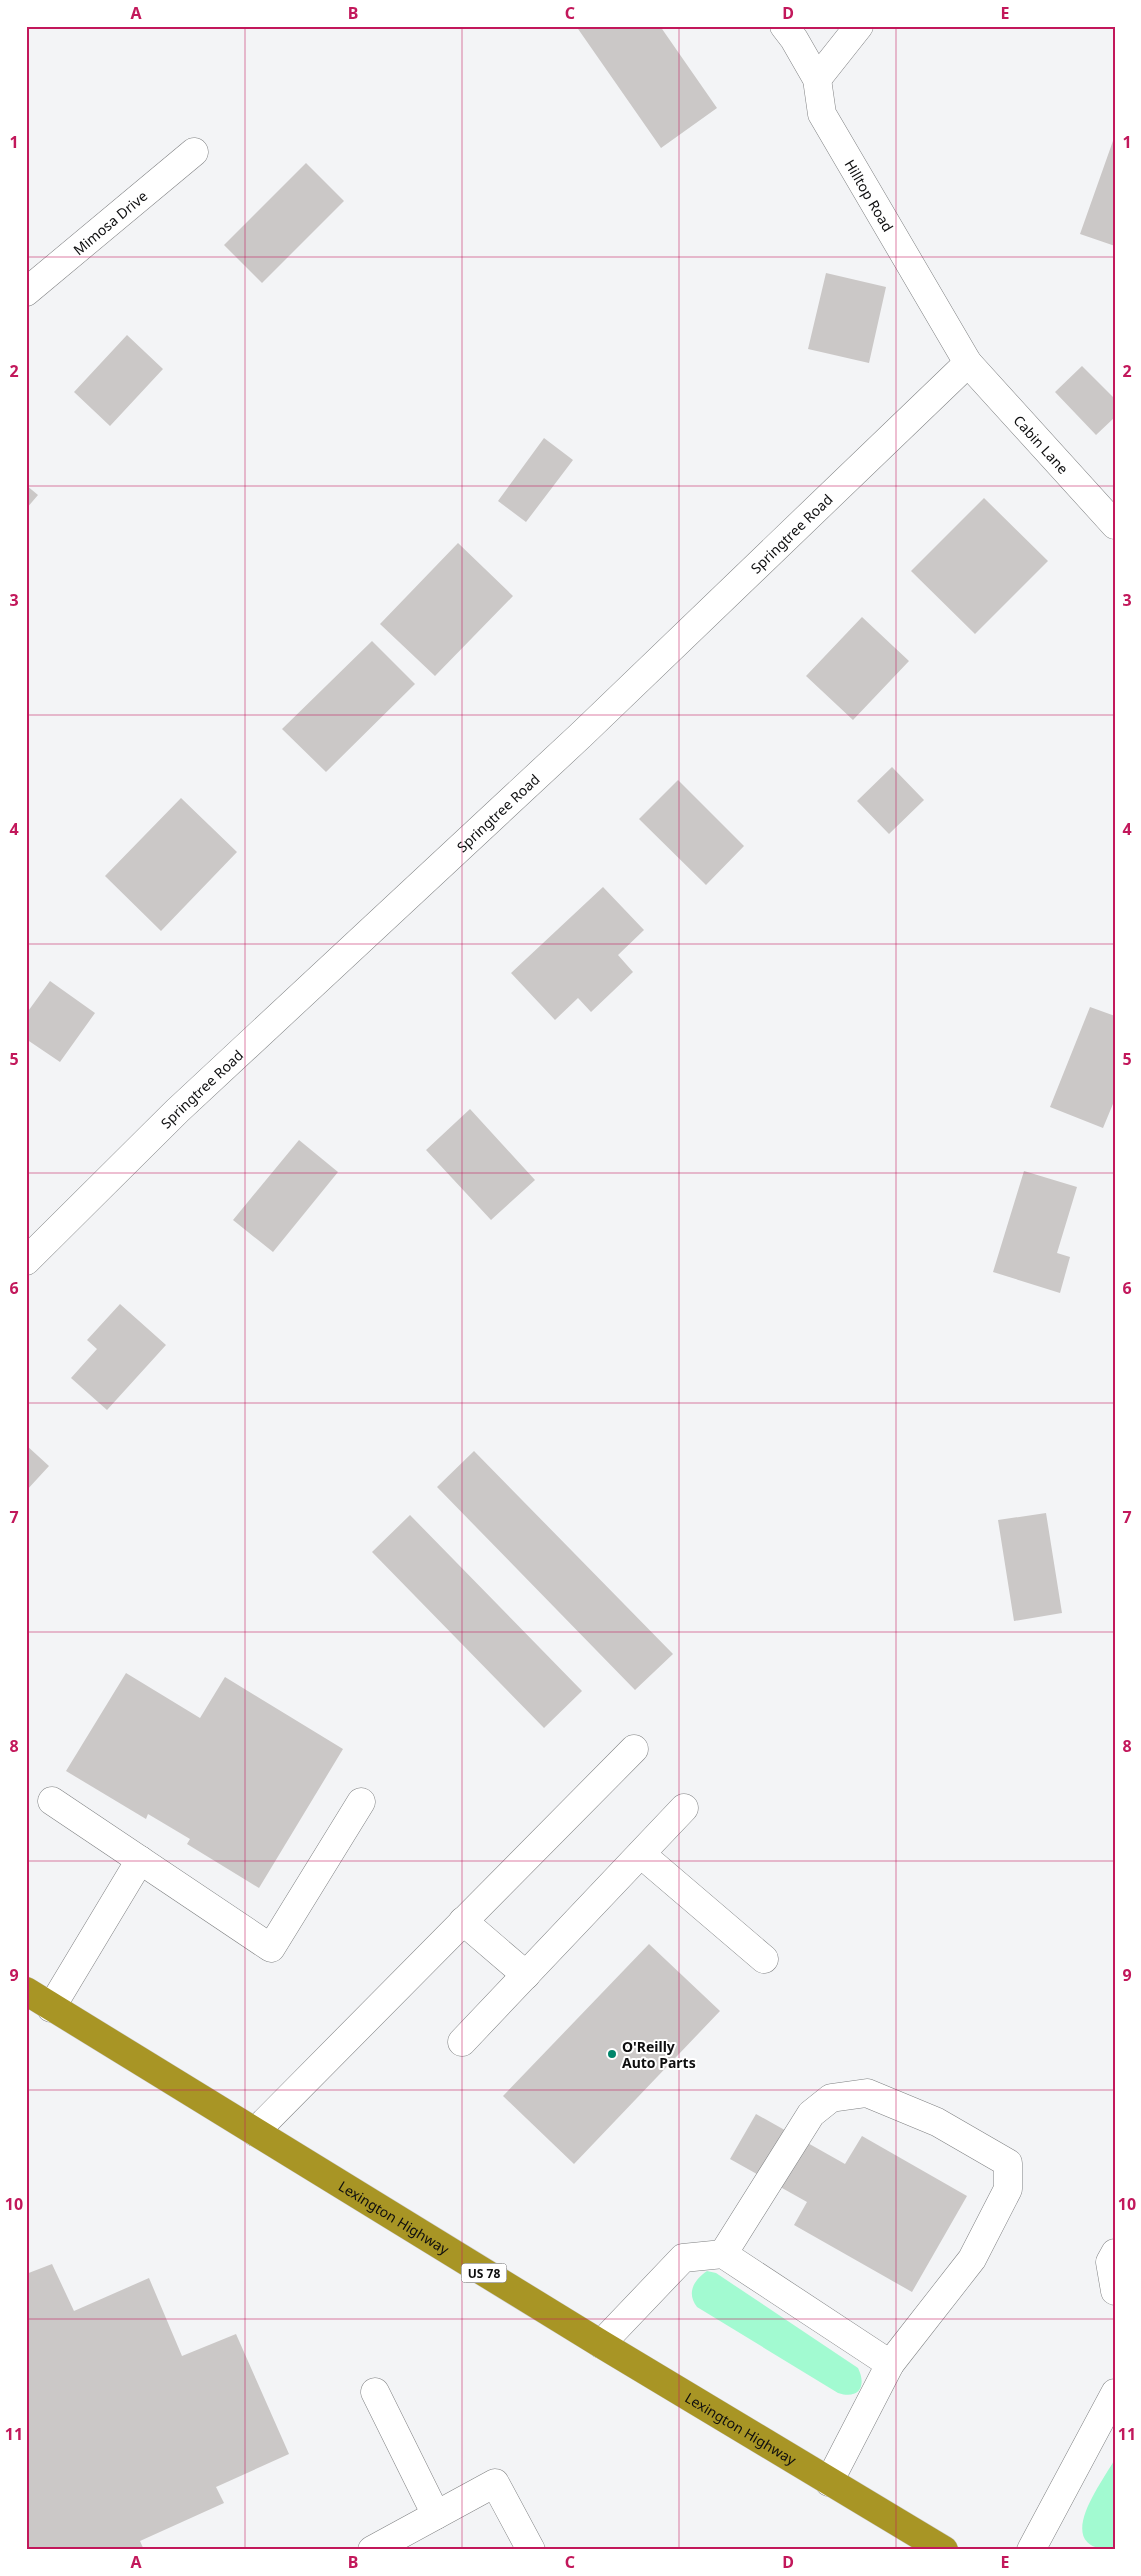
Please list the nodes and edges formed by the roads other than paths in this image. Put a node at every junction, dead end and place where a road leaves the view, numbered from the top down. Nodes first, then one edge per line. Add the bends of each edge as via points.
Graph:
1 (784, 26) edge
2 (859, 26) edge
3 (817, 79) junction
4 (194, 152) dead end
5 (26, 292) edge
6 (968, 363) junction
7 (1115, 525) edge
8 (26, 1261) edge
9 (634, 1749) dead end
10 (52, 1801) dead end
11 (361, 1802) dead end
12 (684, 1808) dead end
13 (641, 1854) junction
14 (140, 1860) junction
15 (463, 1921) junction
16 (764, 1959) dead end
17 (526, 1975) junction
18 (26, 1991) edge
19 (51, 2008) junction
20 (462, 2042) dead end
21 (255, 2132) junction
22 (723, 2254) junction
23 (1113, 2260) edge
24 (1115, 2291) edge
25 (601, 2344) junction
26 (890, 2364) junction
27 (375, 2392) dead end
28 (1115, 2392) edge
29 (829, 2482) junction
30 (436, 2515) junction
31 (403, 2542) edge
32 (372, 2550) edge
33 (531, 2550) edge
34 (944, 2550) edge
35 (1031, 2550) edge

1 - 3 street, Hilltop Road
2 - 3 street
3 - 6 street, Hilltop Road via 822,114
4 - 5 street, Mimosa Drive
6 - 7 street, Cabin Lane
6 - 8 street, Springtree Road via 581,735 177,1111
9 - 15 street
10 - 14 street
11 - 14 street via 271,1948
12 - 13 street
13 - 16 street
13 - 17 street
14 - 19 street
15 - 17 street
15 - 21 street
17 - 20 street
18 - 19 highway, Lexington Highway / US 78
19 - 21 highway, Lexington Highway / US 78
21 - 25 highway, Lexington Highway / US 78
22 - 25 street via 683,2258
22 - 26 street
22 - 26 street via 811,2114 831,2098 867,2093 937,2122 1008,2163 1008,2189 972,2259
23 - 24 street
25 - 29 highway, Lexington Highway / US 78
26 - 29 street
27 - 30 street
28 - 35 street
29 - 34 highway, Lexington Highway / US 78
30 - 31 street
30 - 33 street via 495,2483
31 - 32 street

